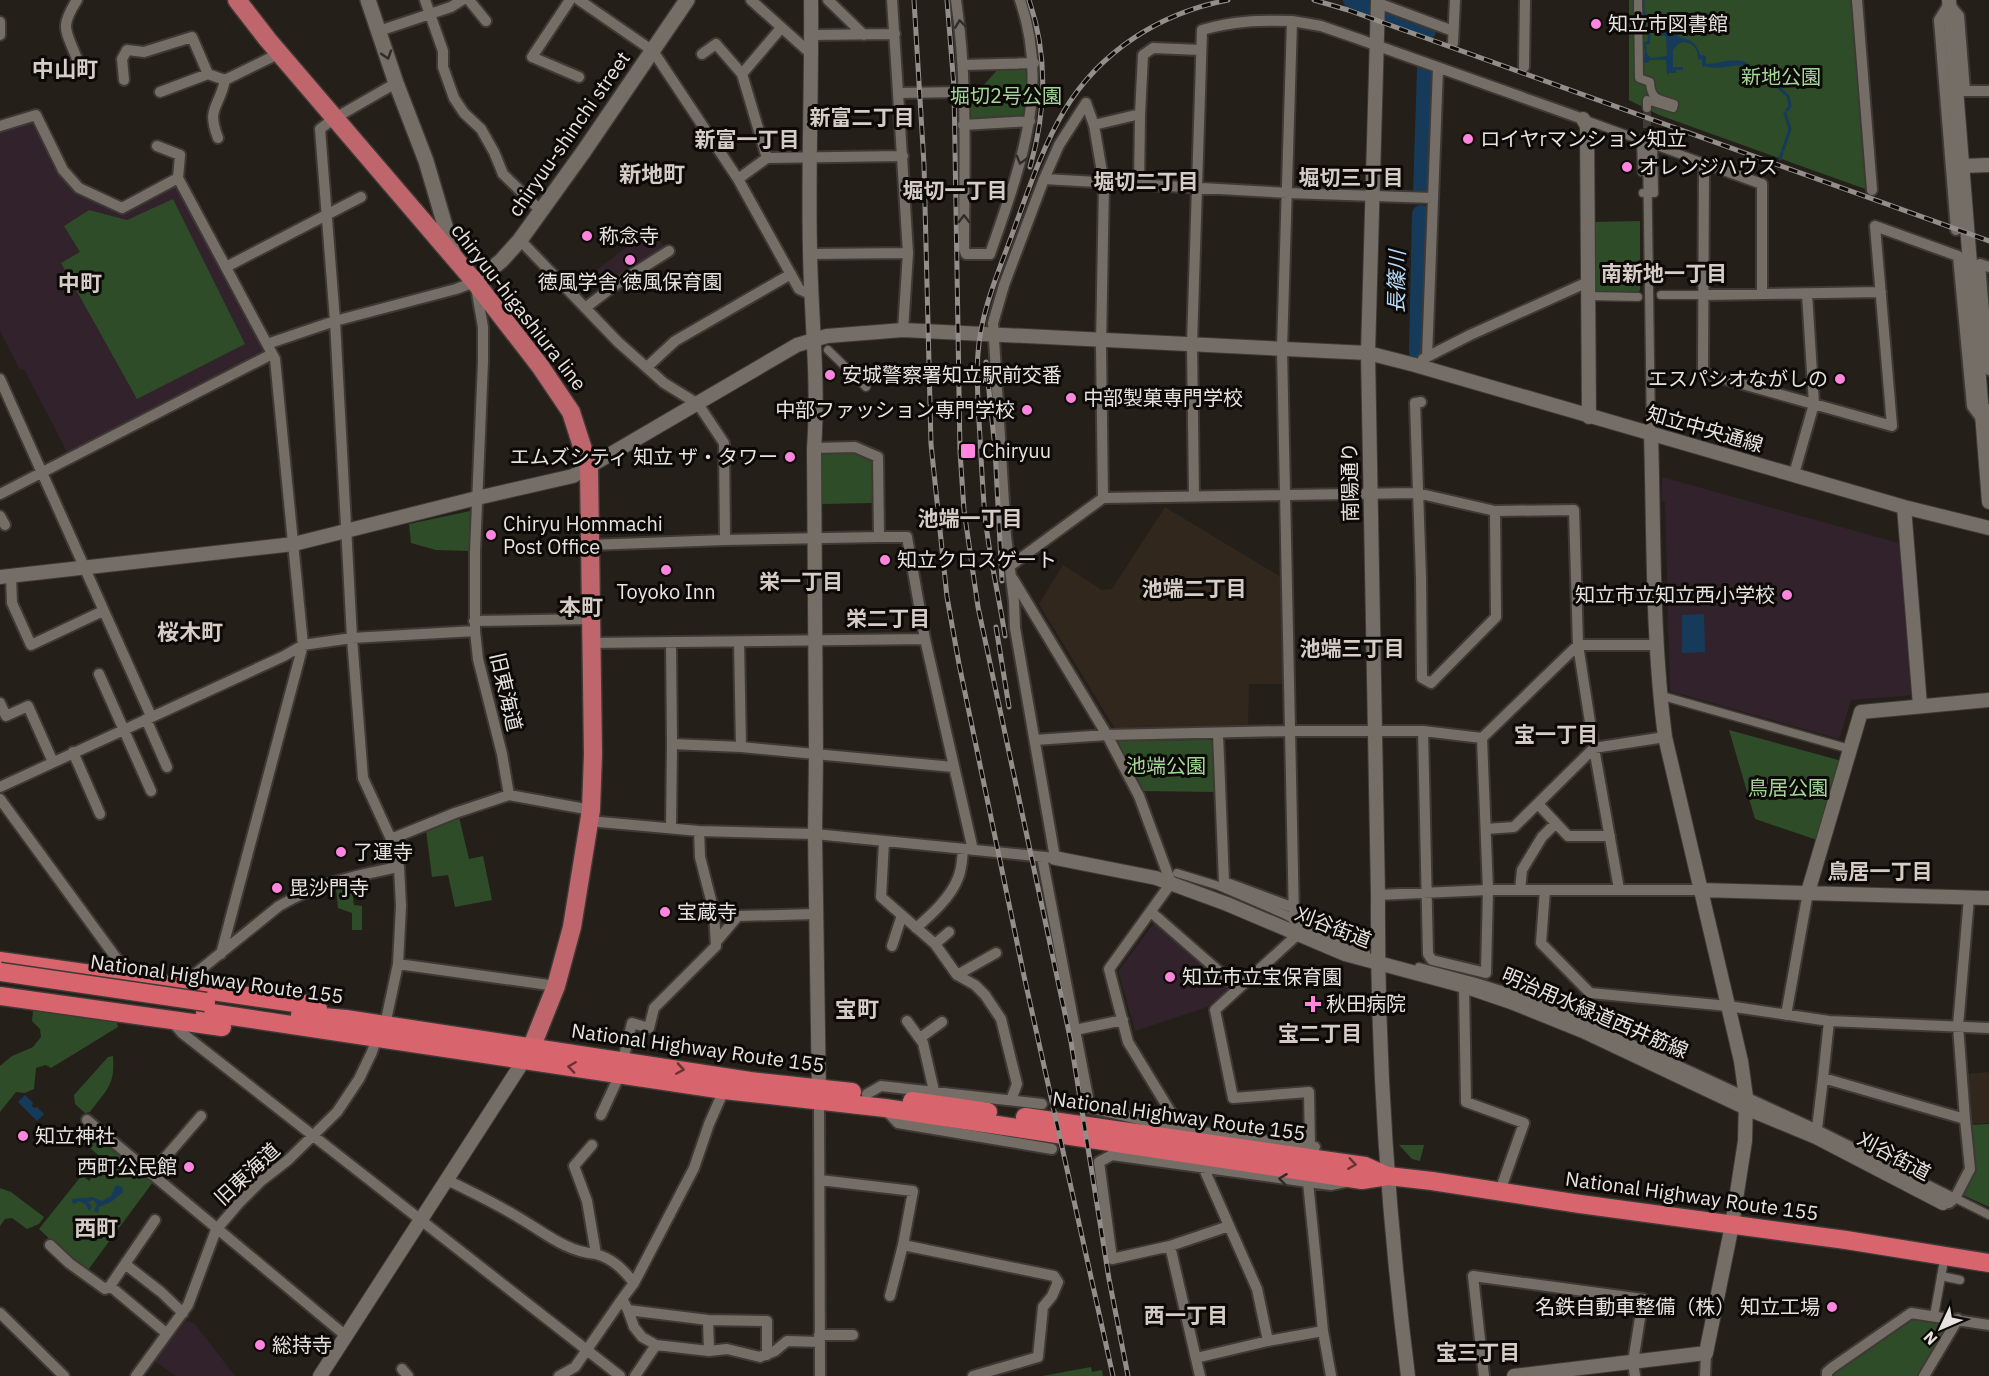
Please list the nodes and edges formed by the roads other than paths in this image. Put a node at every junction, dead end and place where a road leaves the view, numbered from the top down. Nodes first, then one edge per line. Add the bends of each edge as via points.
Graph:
1 (78, 0) edge
2 (237, 0) edge
3 (368, 0) edge
4 (425, 0) edge
5 (462, 0) edge
6 (469, 0) edge
7 (570, 0) edge
8 (579, 0) edge
9 (687, 0) edge
10 (751, 0) edge
11 (811, 0) edge
12 (828, 0) edge
13 (892, 0) edge
14 (956, 0) edge
15 (1020, 0) edge
16 (1455, 0) edge
17 (1525, 0) edge
18 (1638, 0) edge
19 (1857, 0) edge
20 (1378, 1) edge
21 (1949, 2) edge
22 (430, 13) junction
23 (486, 21) dead end
24 (1292, 21) junction
25 (0, 22) edge
26 (781, 28) junction
27 (379, 31) junction
28 (895, 34) junction
29 (0, 35) edge
30 (811, 35) junction
31 (864, 35) junction
32 (1376, 46) junction
33 (1201, 50) junction
34 (653, 51) junction
35 (280, 53) junction
36 (810, 53) junction
37 (702, 54) dead end
38 (77, 59) dead end
39 (1034, 63) junction
40 (963, 65) junction
41 (1524, 67) dead end
42 (1438, 68) junction
43 (208, 74) junction
44 (742, 74) junction
45 (579, 77) dead end
46 (124, 80) dead end
47 (225, 80) junction
48 (396, 83) junction
49 (1989, 91) edge
50 (160, 92) dead end
51 (964, 92) junction
52 (898, 93) junction
53 (1647, 108) dead end
54 (1140, 114) junction
55 (1953, 114) junction
56 (335, 117) junction
57 (1583, 119) junction
58 (1030, 121) junction
59 (0, 123) edge
60 (963, 125) junction
61 (1094, 125) junction
62 (218, 138) dead end
63 (1647, 143) junction
64 (157, 146) dead end
65 (903, 156) junction
66 (767, 158) junction
67 (809, 158) junction
68 (1704, 163) junction
69 (1989, 165) edge
70 (1963, 166) junction
71 (178, 178) junction
72 (738, 179) junction
73 (1044, 179) junction
74 (1104, 184) junction
75 (1139, 185) junction
76 (1197, 188) junction
77 (1872, 190) dead end
78 (1288, 193) junction
79 (1373, 195) junction
80 (361, 197) dead end
81 (1433, 198) junction
82 (541, 211) junction
83 (328, 214) junction
84 (1956, 230) dead end
85 (520, 240) junction
86 (669, 251) dead end
87 (908, 253) junction
88 (810, 254) junction
89 (455, 258) junction
90 (226, 267) junction
91 (1989, 267) edge
92 (791, 274) junction
93 (475, 282) junction
94 (1588, 289) junction
95 (1881, 292) junction
96 (1762, 293) junction
97 (1807, 294) junction
98 (812, 295) junction
99 (1702, 295) junction
100 (1661, 296) dead end
101 (1638, 297) dead end
102 (585, 309) junction
103 (335, 321) junction
104 (1981, 327) junction
105 (903, 330) junction
106 (994, 335) junction
107 (813, 339) junction
108 (1101, 339) junction
109 (1192, 344) junction
110 (269, 349) junction
111 (1282, 349) junction
112 (828, 350) dead end
113 (1368, 353) junction
114 (1427, 357) junction
115 (1412, 364) junction
116 (1978, 366) edge
117 (647, 368) junction
118 (0, 379) edge
119 (866, 387) dead end
120 (1421, 402) dead end
121 (698, 404) junction
122 (1814, 404) junction
123 (1986, 415) edge
124 (1589, 417) junction
125 (1652, 434) junction
126 (814, 448) junction
127 (589, 468) junction
128 (43, 472) junction
129 (1794, 474) junction
130 (1369, 492) junction
131 (1417, 492) junction
132 (0, 494) edge
133 (1284, 495) junction
134 (1194, 496) junction
135 (477, 498) junction
136 (1103, 498) junction
137 (1989, 501) edge
138 (1904, 507) junction
139 (1495, 511) junction
140 (1989, 528) edge
141 (347, 531) junction
142 (814, 537) junction
143 (879, 537) junction
144 (725, 540) junction
145 (294, 544) junction
146 (590, 545) junction
147 (85, 568) junction
148 (1010, 570) junction
149 (6, 576) edge
150 (103, 611) junction
151 (591, 619) junction
152 (475, 626) junction
153 (352, 638) junction
154 (925, 639) junction
155 (815, 641) junction
156 (739, 642) junction
157 (590, 643) junction
158 (671, 643) junction
159 (303, 645) junction
160 (1578, 645) junction
161 (1656, 645) junction
162 (99, 674) dead end
163 (1659, 695) junction
164 (1989, 700) edge
165 (0, 703) edge
166 (1920, 705) junction
167 (148, 718) junction
168 (124, 729) junction
169 (1288, 731) junction
170 (1374, 731) junction
171 (1423, 731) junction
172 (1218, 734) junction
173 (1107, 735) junction
174 (1665, 737) junction
175 (1482, 738) junction
176 (1035, 740) junction
177 (672, 744) junction
178 (741, 747) junction
179 (1594, 748) junction
180 (1850, 749) junction
181 (73, 753) junction
182 (816, 755) junction
183 (54, 762) junction
184 (167, 767) dead end
185 (953, 767) junction
186 (0, 787) edge
187 (151, 791) dead end
188 (509, 795) junction
189 (0, 799) edge
190 (1538, 804) junction
191 (100, 814) dead end
192 (590, 815) junction
193 (1556, 823) junction
194 (671, 827) junction
195 (1486, 829) junction
196 (699, 831) junction
197 (815, 834) junction
198 (1610, 836) junction
199 (391, 839) junction
200 (884, 842) junction
201 (968, 850) junction
202 (1048, 858) junction
203 (399, 867) junction
204 (1174, 878) junction
205 (1488, 890) junction
206 (1520, 890) junction
207 (1545, 890) junction
208 (1619, 890) junction
209 (1701, 890) junction
210 (1808, 892) junction
211 (1426, 893) junction
212 (1378, 895) junction
213 (1969, 898) junction
214 (1989, 898) edge
215 (1151, 912) junction
216 (816, 914) junction
217 (1294, 914) junction
218 (902, 915) junction
219 (916, 928) junction
220 (949, 932) dead end
221 (1297, 935) junction
222 (716, 942) junction
223 (935, 944) junction
224 (892, 946) dead end
225 (996, 953) dead end
226 (221, 954) junction
227 (1378, 960) junction
228 (0, 961) edge
229 (398, 964) junction
230 (0, 972) edge
231 (957, 975) junction
232 (133, 981) junction
233 (0, 984) edge
234 (556, 986) junction
235 (1464, 986) junction
236 (178, 988) junction
237 (1239, 988) junction
238 (0, 996) edge
239 (1728, 1006) junction
240 (206, 1007) junction
241 (1786, 1016) junction
242 (141, 1017) junction
243 (171, 1020) junction
244 (907, 1020) dead end
245 (1123, 1020) junction
246 (1829, 1021) junction
247 (942, 1022) dead end
248 (346, 1026) junction
249 (1958, 1026) junction
250 (1989, 1028) edge
251 (1075, 1030) junction
252 (381, 1031) junction
253 (920, 1038) junction
254 (528, 1053) junction
255 (621, 1067) junction
256 (1823, 1078) junction
257 (724, 1090) junction
258 (934, 1091) junction
259 (867, 1094) junction
260 (819, 1095) junction
261 (1011, 1100) junction
262 (1746, 1102) junction
263 (1042, 1104) dead end
264 (885, 1108) junction
265 (600, 1115) dead end
266 (201, 1116) dead end
267 (1965, 1119) junction
268 (87, 1120) dead end
269 (1181, 1129) junction
270 (314, 1136) junction
271 (1820, 1136) junction
272 (592, 1145) dead end
273 (1052, 1149) dead end
274 (1204, 1169) junction
275 (152, 1174) junction
276 (1388, 1176) junction
277 (447, 1180) junction
278 (820, 1180) junction
279 (1362, 1180) junction
280 (1308, 1182) junction
281 (1500, 1191) junction
282 (1949, 1201) junction
283 (1989, 1215) edge
284 (421, 1219) junction
285 (155, 1221) dead end
286 (1732, 1225) junction
287 (1229, 1227) junction
288 (216, 1230) junction
289 (50, 1245) dead end
290 (903, 1245) junction
291 (1170, 1246) junction
292 (596, 1254) junction
293 (1945, 1255) junction
294 (1989, 1263) edge
295 (125, 1264) junction
296 (1941, 1276) junction
297 (1960, 1280) dead end
298 (634, 1283) junction
299 (110, 1286) junction
300 (890, 1296) dead end
301 (622, 1299) junction
302 (628, 1310) junction
303 (183, 1312) junction
304 (0, 1313) edge
305 (1934, 1316) junction
306 (1958, 1319) junction
307 (708, 1320) junction
308 (1989, 1325) edge
309 (1323, 1331) junction
310 (166, 1333) junction
311 (853, 1335) dead end
312 (346, 1336) junction
313 (819, 1338) junction
314 (1268, 1341) junction
315 (656, 1345) junction
316 (587, 1350) junction
317 (709, 1351) junction
318 (1706, 1353) junction
319 (767, 1355) junction
320 (1196, 1358) junction
321 (1634, 1369) edge
322 (1558, 1373) edge
323 (64, 1376) edge
324 (136, 1376) edge
325 (320, 1376) edge
326 (559, 1376) edge
327 (620, 1376) edge
328 (635, 1376) edge
329 (820, 1376) edge
330 (973, 1376) edge
331 (1200, 1376) edge
332 (1331, 1376) edge
333 (1408, 1376) edge
334 (1484, 1376) edge
335 (1515, 1376) edge
336 (1705, 1376) edge
337 (1827, 1376) edge
338 (1924, 1376) edge

1 - 38 street via 64,27
2 - 35 main road, chiryuu-higashiura line
3 - 27 main road
4 - 22 street
5 - 22 street
6 - 23 street
7 - 45 street via 532,57
8 - 34 street
9 - 34 main road, chiryuu-shinchi street
10 - 26 street
11 - 30 street
12 - 31 street
13 - 28 street
40 -> 14 street
15 - 39 street via 1029,24
16 - 20 street via 1453,37
17 - 41 street
18 - 53 street via 1639,78 1650,82 1654,96 1674,104 1673,108 1647,100
19 - 77 street
20 - 32 street, 南陽通り
21 - 49 street via 1959,16 1965,91
21 - 55 street
22 - 27 street
22 - 82 street via 454,98 481,129 503,174
24 - 32 street via 1321,26
24 - 33 street via 1228,22 1202,30
24 - 78 street
25 - 29 street
26 - 36 street
26 - 44 street
27 -> 48 main road
28 - 31 street
28 - 52 street
30 - 31 street
30 - 36 street
32 - 42 street
32 - 79 street, 南陽通り
33 - 54 street via 1153,48 1143,55
33 - 76 street
34 - 72 street
34 - 82 main road, chiryuu-shinchi street
35 - 47 street
35 - 56 main road, chiryuu-higashiura line
36 - 67 street
37 - 44 street via 716,44
39 - 40 street
39 - 58 street
40 - 51 street
42 - 57 street
42 - 81 street
43 - 46 street via 192,37 144,52 127,50 122,59
43 - 47 street
43 - 50 street
44 - 66 street
47 - 62 street via 212,112
48 - 56 street
48 - 89 main road via 426,161
51 - 52 street
51 - 60 street
52 - 65 street
54 - 61 street
54 - 75 street
55 - 70 street
55 - 84 street
56 - 83 street, 旧東海道 via 320,129
56 - 89 main road, chiryuu-higashiura line
57 - 63 street
57 - 94 street via 1587,126
58 - 60 street
58 -> 60 street via 990,255 966,254 964,249
59 - 71 street via 36,115 63,170 79,188 123,208
61 - 73 street via 1086,103 1059,145
61 - 74 street
63 - 68 street
63 - 125 street
64 - 71 street via 180,155
65 - 67 street
65 - 87 street
66 - 67 street
66 - 72 street
67 - 88 street
68 - 96 street via 1762,184
68 - 99 street
69 - 70 street
70 - 104 street
71 - 90 street
72 - 92 street
73 - 74 street
73 - 106 street via 996,309
74 - 75 street
74 - 108 street
75 - 76 street
76 - 78 street
76 - 109 street
78 - 79 street
78 - 111 street
79 - 81 street
79 - 113 street, 南陽通り
80 - 83 street
81 - 114 street
82 - 85 main road, chiryuu-shinchi street
83 - 90 street
83 - 103 street, 旧東海道
85 - 93 main road, chiryuu-shinchi street
85 - 102 street
86 - 102 street
87 - 88 street
87 - 105 street
88 - 98 street
89 - 93 main road, chiryuu-higashiura line
90 - 110 street
91 - 104 street via 1980,264
92 - 98 street via 799,289
92 - 117 street via 675,341
93 - 103 street
93 - 127 main road, chiryuu-higashiura line via 571,411
93 - 135 street, 旧東海道 via 483,327
94 - 101 street
94 - 114 street via 1470,335
94 - 124 street
95 - 97 street
95 - 116 street via 1875,226 1958,256
95 - 122 street via 1892,426
96 - 97 street
96 - 99 street
97 - 122 street
98 - 107 street
99 - 100 street
99 - 122 street via 1703,373
102 - 117 street
103 - 110 street
103 - 141 street, 旧東海道
104 - 116 street
105 - 106 street, 知立中央通線
105 - 107 street, 知立中央通線
106 - 108 street, 知立中央通線
106 - 148 street
107 - 121 street, 知立中央通線
107 - 126 street
108 - 109 street, 知立中央通線
108 - 136 street
109 - 111 street, 知立中央通線
109 - 134 street
110 - 128 street
110 - 145 street via 274,359
111 - 113 street, 知立中央通線
111 - 133 street
112 - 119 street
113 - 115 street, 知立中央通線
113 - 130 street, 南陽通り
114 - 115 street
115 - 124 street, 知立中央通線
116 - 123 street
117 - 121 street
118 - 128 street
120 - 131 street via 1415,403
121 - 127 street, 知立中央通線
121 - 144 street via 724,443
122 - 129 street
123 - 137 street
124 - 125 street, 知立中央通線
125 - 129 street, 知立中央通線
125 - 161 street
126 - 142 street
126 - 143 street via 855,447 878,457
127 - 135 street, 知立中央通線 via 573,477
127 - 146 main road, chiryuu-higashiura line
128 - 132 street
128 - 147 street
129 - 138 street, 知立中央通線
130 - 131 street
130 - 133 street
130 - 170 street, 南陽通り
131 - 139 street
131 - 139 street via 1422,678 1431,683 1496,617
133 - 134 street
133 - 169 street
134 - 136 street
135 - 141 street, 知立中央通線
135 - 152 street, 旧東海道
136 - 148 street
138 - 140 street, 知立中央通線
138 - 166 street
139 - 160 street via 1574,510
141 - 145 street, 知立中央通線
141 - 153 street, 旧東海道
142 - 143 street
142 - 144 street
142 - 155 street
143 - 154 street via 907,537
144 - 146 street
145 - 147 street, 知立中央通線
145 - 159 street
146 - 151 main road, chiryuu-higashiura line
147 - 149 street, 知立中央通線
147 - 150 street
148 - 173 street
148 - 176 street via 1015,628
149 - 150 street via 12,603 31,645
150 - 167 street
151 - 152 street
151 - 157 main road, chiryuu-higashiura line
152 - 153 street
152 - 188 street, 旧東海道 via 478,659
153 - 159 street
153 - 199 street, 旧東海道 via 363,778
154 - 155 street
154 - 185 street
155 - 156 street
155 - 182 street
156 - 158 street
156 - 178 street
157 - 158 street
157 - 192 main road, chiryuu-higashiura line
158 - 177 street
159 - 167 street
159 - 226 street
160 - 161 street
160 - 175 street
160 - 179 street
161 - 163 street
162 - 168 street
163 - 174 street
163 - 180 street
164 - 166 street
165 - 183 street via 6,716 28,706
166 - 180 street via 1861,712
167 - 168 street
167 - 184 street
168 - 181 street
168 - 187 street
169 - 170 street
169 - 172 street
169 - 217 street
170 - 171 street
170 - 212 street, 南陽通り
171 - 175 street
171 - 211 street
172 - 173 street
172 - 217 street via 1224,882
173 - 176 street
173 - 204 street via 1139,796
174 - 179 street
174 - 209 street
175 - 195 street
176 - 202 street
177 - 178 street
177 - 194 street
178 - 182 street
179 - 190 street
179 - 198 street
180 - 210 street
181 - 183 street
181 - 191 street
182 - 185 street
182 - 197 street
183 - 186 street
185 - 201 street
188 - 192 street, 刈谷街道
188 - 199 street
189 - 232 street
190 - 193 street
190 - 195 street via 1514,827
192 - 194 street, 刈谷街道
192 - 234 main road, chiryuu-higashiura line via 572,927
193 - 198 street via 1568,836
193 - 206 street via 1542,837 1522,870
194 - 196 street, 刈谷街道
195 - 205 street
196 - 197 street, 刈谷街道
196 - 222 street
197 - 200 street, 刈谷街道
197 - 216 street
198 - 208 street
199 - 203 street, 旧東海道
200 - 201 street, 刈谷街道
200 - 218 street via 881,897
201 - 202 street, 刈谷街道
201 - 219 street via 955,885 932,915
202 - 204 street, 刈谷街道
202 - 251 street
203 - 226 street via 312,889 293,898
203 - 229 street, 旧東海道
204 - 215 street
204 - 217 street, 明治用水緑道西井筋線 via 1219,886
204 - 221 street, 刈谷街道
205 - 206 street
205 - 211 street
205 - 211 street via 1486,973 1432,960 1428,954
206 - 207 street
207 - 208 street
207 - 239 street via 1541,943 1590,993
208 - 209 street
209 - 210 street
209 - 239 street
210 - 213 street
210 - 241 street
211 - 212 street
212 - 227 street, 南陽通り
213 - 214 street
213 - 249 street
215 - 237 street
215 - 245 street via 1109,969
216 - 222 street via 738,916
216 - 260 street
217 - 221 street
217 - 227 street, 明治用水緑道西井筋線 via 1322,937
218 - 219 street
218 - 224 street
219 - 223 street
220 - 223 street
221 - 227 street, 刈谷街道 via 1345,954
221 - 237 street
222 - 255 street via 654,1008 649,1028 632,1023
223 - 231 street
225 - 231 street
226 - 236 street
227 - 235 street, 刈谷街道
227 - 262 street, 明治用水緑道西井筋線 via 1476,981 1529,999
227 - 276 street, 南陽通り
228 - 232 highway
229 - 234 street
229 - 252 street, 旧東海道
230 - 240 highway, National Highway Route 155, bridge
231 - 261 street via 975,984 1001,1019 1017,1084
232 - 236 highway
233 - 240 highway, National Highway Route 155
234 - 254 main road, chiryuu-higashiura line
235 - 262 street, 刈谷街道 via 1577,1029
235 - 281 street via 1466,1102 1524,1123
236 - 242 street
236 - 248 highway via 309,1005
237 - 269 street via 1215,1010 1233,1098 1309,1092 1313,1147
238 - 242 highway
239 - 241 street
239 - 262 street
240 - 248 highway, National Highway Route 155 via 323,1018
241 - 246 street
242 - 243 highway
243 - 248 highway via 308,1037
243 - 270 street via 182,1033
244 - 253 street
245 - 251 street
245 - 269 street via 1128,1042
246 - 249 street
246 - 256 street
247 - 253 street
248 - 252 highway, National Highway Route 155
249 - 250 street
249 - 267 street
251 - 269 street via 1090,1108
252 - 254 highway, National Highway Route 155
252 - 270 street, 旧東海道 via 346,1100
253 - 258 street
254 - 255 highway, National Highway Route 155
254 - 277 street
255 - 257 highway, National Highway Route 155
255 -> 260 highway, National Highway Route 155 via 750,1081
255 - 265 street
256 - 267 street
256 - 271 street
257 - 260 highway, National Highway Route 155
257 - 298 street via 694,1168
258 - 259 street via 881,1086
258 - 261 street
259 - 260 highway, National Highway Route 155
259 -> 276 highway, National Highway Route 155 via 1365,1166
260 - 264 highway, National Highway Route 155
260 - 278 street
261 - 263 street
262 - 271 street, 刈谷街道
262 - 286 street via 1745,1141
264 - 273 street via 898,1124
264 - 279 highway, National Highway Route 155
266 - 275 street
267 - 282 street via 1970,1169
268 - 275 street
270 - 284 street
270 - 288 street, 旧東海道 via 246,1196
271 - 282 street, 刈谷街道
272 - 292 street via 574,1166 587,1201
280 -> 274 street
274 - 287 street
274 - 291 street via 1112,1155 1099,1162 1112,1259
275 - 288 street
276 - 279 highway, National Highway Route 155
276 - 281 highway, National Highway Route 155
276 - 333 street, 南陽通り
277 - 284 street
277 - 292 street via 521,1218 558,1243
278 - 290 street via 913,1191
278 - 313 street
279 - 280 street via 1331,1185
280 - 309 street
281 - 286 highway, National Highway Route 155
282 - 283 street
284 - 312 street
284 - 316 street
285 - 295 street
286 - 293 highway, National Highway Route 155
286 - 318 street
287 - 291 street
287 - 314 street via 1257,1289
288 - 303 street, 旧東海道
288 - 312 street
289 - 299 street via 105,1288
290 - 300 street
290 - 330 street via 1054,1276 1058,1282 1043,1307 1038,1358
291 - 320 street
292 - 298 street via 609,1258
293 - 294 highway, National Highway Route 155
293 - 296 street
295 - 299 street
295 - 303 street
296 - 297 street
296 - 305 street
298 - 301 street
299 - 310 street
301 - 302 street
301 - 316 street
302 - 307 street
302 - 315 street via 634,1327
303 - 310 street, 旧東海道
304 - 323 street
305 - 306 street
305 - 337 street via 1911,1313 1833,1367
306 - 308 street
306 - 338 street
307 - 317 street
307 - 319 street via 767,1321
309 - 314 street
309 - 332 street
310 - 324 street, 旧東海道
311 - 313 street
312 - 325 street
313 - 319 street via 787,1341
313 - 329 street
314 - 320 street
315 - 317 street
315 - 328 street
316 - 326 street via 575,1366
316 - 327 street
317 - 319 street via 727,1349 760,1357
318 - 321 street
318 - 336 street
320 - 331 street
321 - 322 street
321 - 334 street via 1643,1299 1473,1276
322 - 335 street

